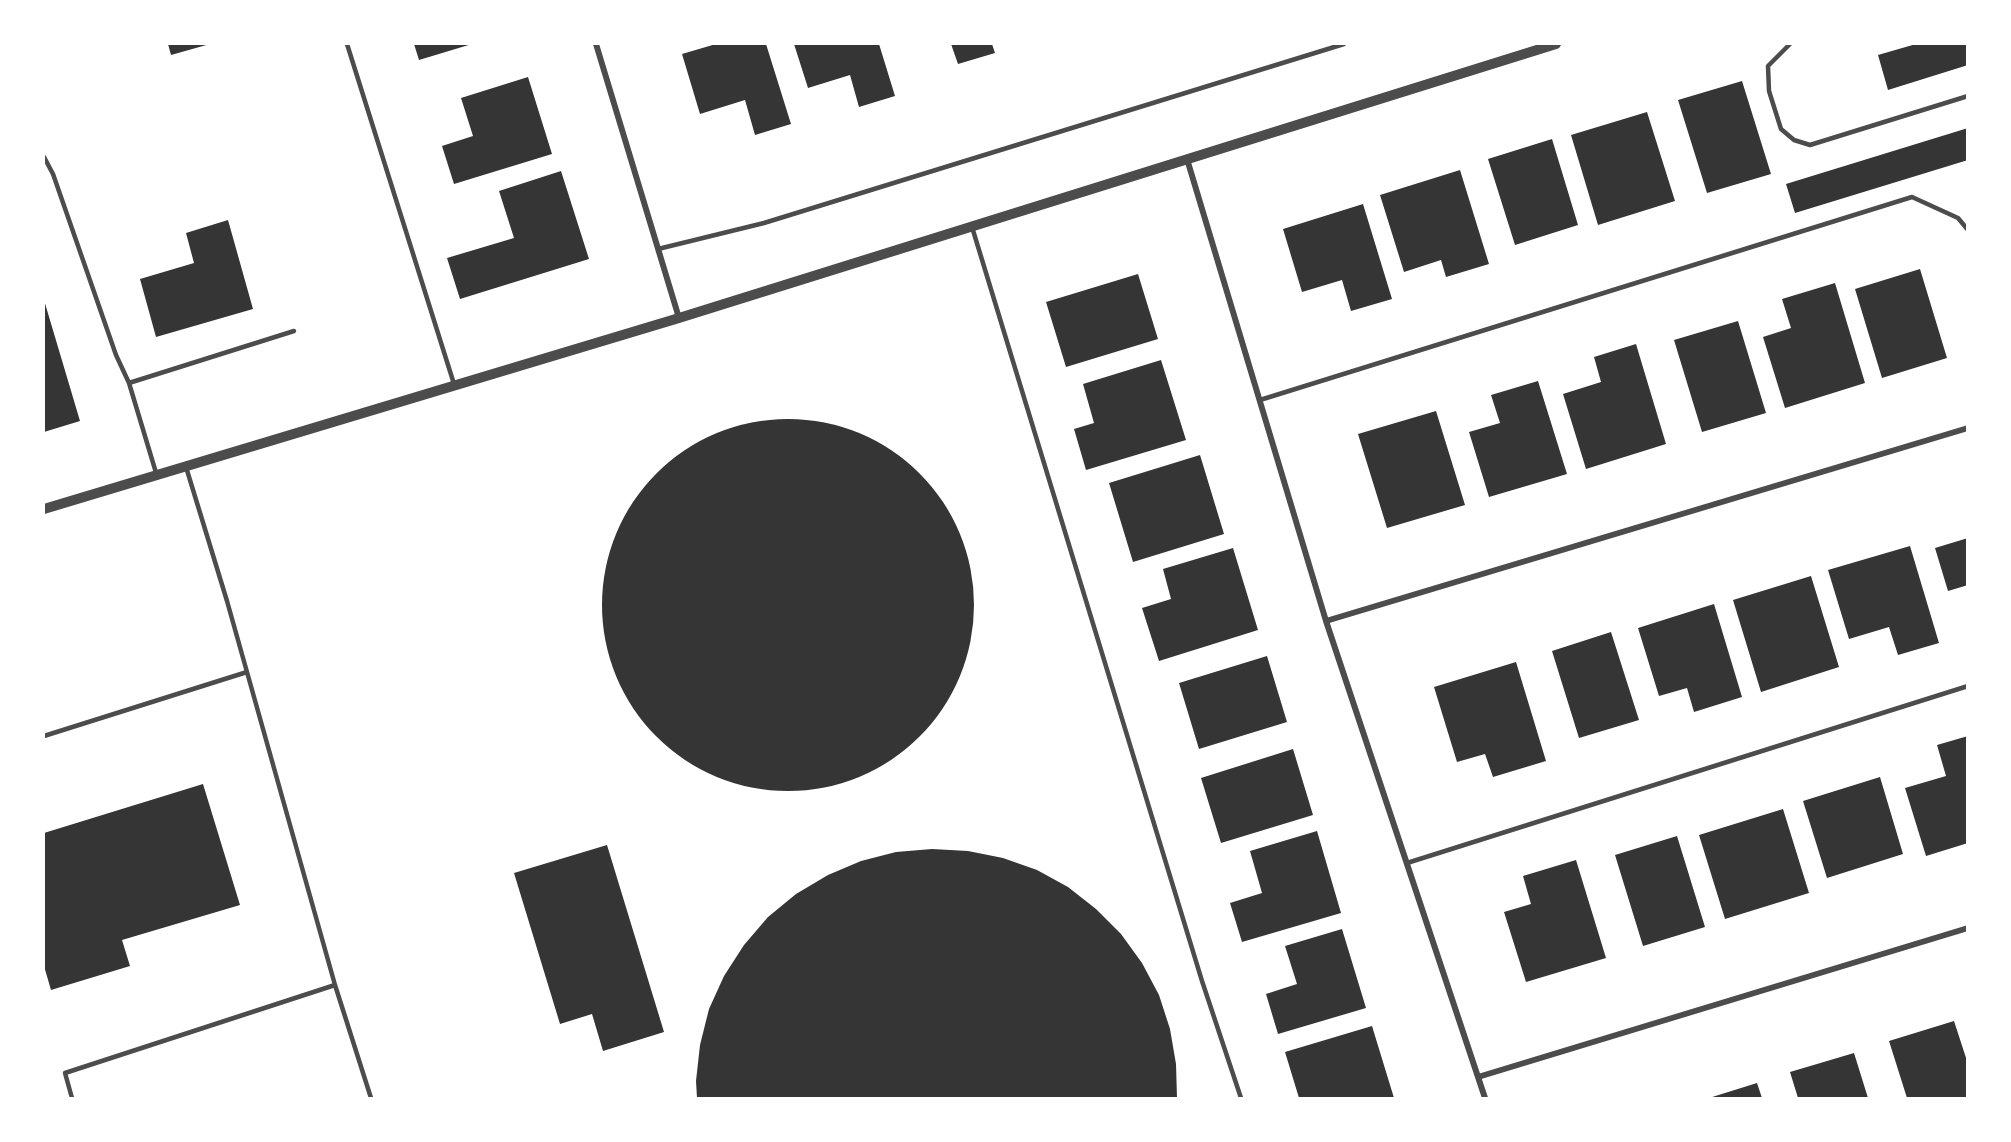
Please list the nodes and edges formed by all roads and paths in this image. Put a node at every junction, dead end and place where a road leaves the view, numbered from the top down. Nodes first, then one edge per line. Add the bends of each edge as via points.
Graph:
1 (347, 44) edge
2 (596, 44) edge
3 (1344, 44) edge
4 (1556, 44) edge
5 (1790, 44) edge
6 (1968, 96) edge
7 (44, 157) edge
8 (1187, 159) junction
9 (971, 227) junction
10 (1968, 230) edge
11 (658, 249) junction
12 (679, 318) junction
13 (294, 331) dead end
14 (129, 383) junction
15 (454, 385) junction
16 (1260, 400) junction
17 (1968, 428) edge
18 (186, 467) junction
19 (157, 476) junction
20 (44, 509) edge
21 (1326, 621) junction
22 (247, 672) junction
23 (1968, 686) edge
24 (44, 736) edge
25 (1407, 863) junction
26 (1968, 928) edge
27 (335, 985) junction
28 (1478, 1077) junction
29 (72, 1098) edge
30 (371, 1098) edge
31 (1241, 1098) edge
32 (1485, 1098) edge

1 - 15 lane
2 - 11 street
3 - 11 lane via 764,223
4 - 8 street
5 - 6 lane via 1768,66 1769,91 1781,129 1794,140 1810,145
7 - 14 lane
8 - 9 street
8 - 16 street
9 - 12 street
9 - 31 lane
10 - 16 lane via 1959,218 1912,197
11 - 12 street
12 - 15 street
13 - 14 lane
14 - 19 lane
15 - 18 street
16 - 21 street
17 - 21 street
18 - 19 street
18 - 22 lane
19 - 20 street
21 - 25 street
22 - 24 lane
22 - 27 lane
23 - 25 lane
25 - 28 street
26 - 28 street
27 - 29 lane via 65,1073
27 - 30 lane
28 - 32 street

